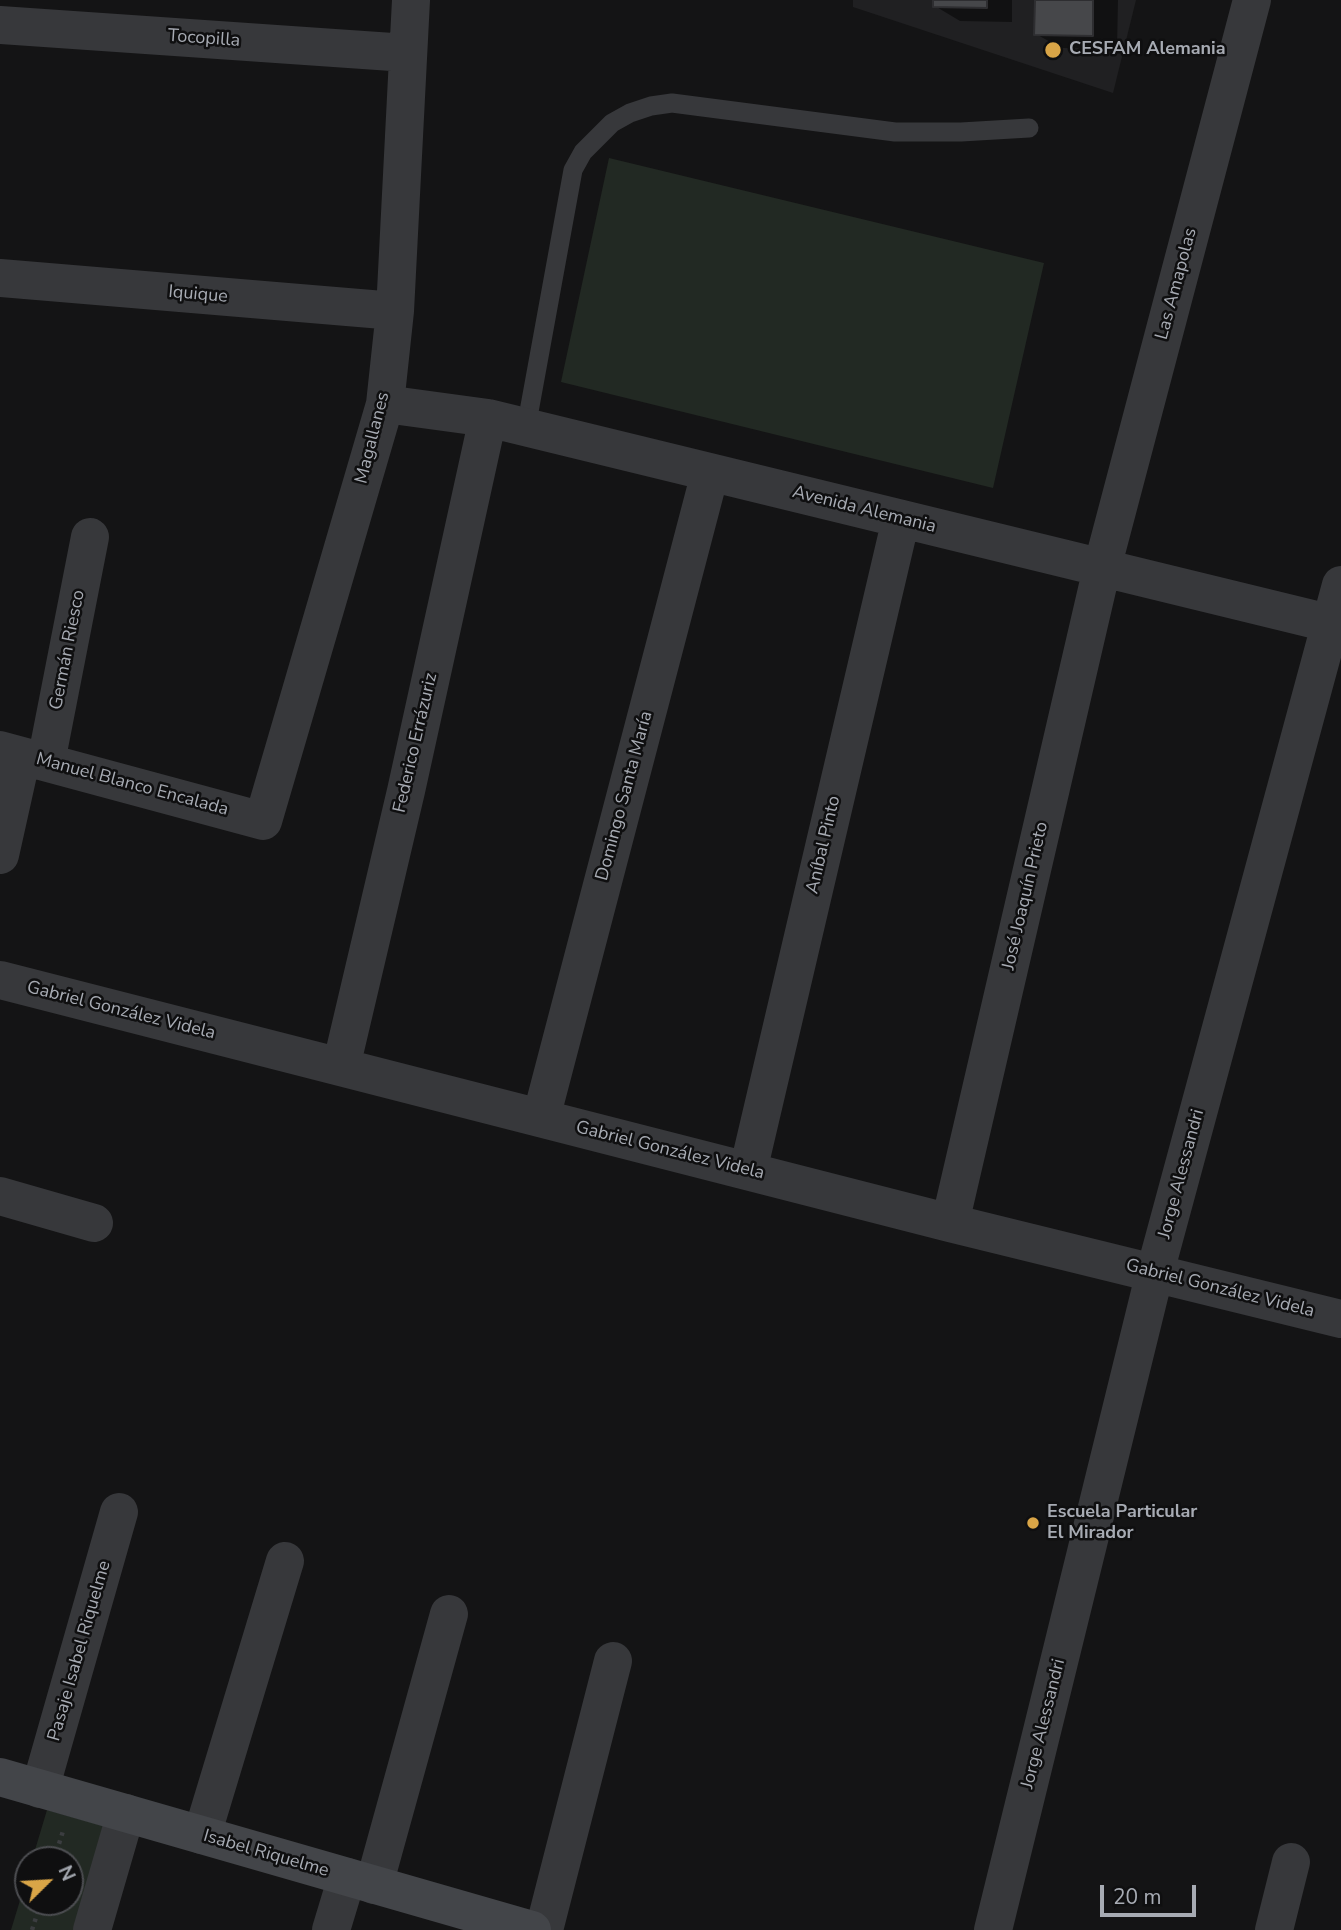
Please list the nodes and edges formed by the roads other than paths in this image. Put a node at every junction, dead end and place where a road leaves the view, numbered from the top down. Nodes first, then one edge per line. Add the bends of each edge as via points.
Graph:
1 (411, 0) edge
2 (1252, 0) edge
3 (0, 24) edge
4 (407, 53) junction
5 (1029, 128) dead end
6 (0, 278) edge
7 (395, 311) junction
8 (385, 404) junction
9 (488, 418) junction
10 (527, 428) junction
11 (710, 473) junction
12 (901, 519) junction
13 (90, 537) dead end
14 (1102, 568) junction
15 (1341, 585) edge
16 (1336, 625) edge
17 (23, 756) edge
18 (263, 821) joint
19 (0, 855) edge
20 (0, 980) edge
21 (341, 1067) junction
22 (541, 1118) junction
23 (748, 1171) junction
24 (0, 1196) edge
25 (94, 1223) dead end
26 (950, 1223) junction
27 (1155, 1272) junction
28 (1341, 1320) edge
29 (119, 1512) dead end
30 (285, 1561) dead end
31 (449, 1615) dead end
32 (613, 1661) dead end
33 (0, 1777) edge
34 (40, 1789) junction
35 (126, 1814) junction
36 (202, 1835) junction
37 (1291, 1862) dead end
38 (360, 1881) junction
39 (92, 1930) edge
40 (331, 1930) edge
41 (532, 1930) edge
42 (544, 1930) edge
43 (993, 1930) edge
44 (1274, 1930) edge

1 - 4 street, Magallanes
2 - 14 street, Las Amapolas
3 - 4 street, Tocopilla
4 - 7 street, Magallanes
5 - 10 lane via 895,132 672,103 651,106 611,123 589,144 573,170
6 - 7 street, Iquique
7 - 8 street, Magallanes
8 - 9 street, Avenida Alemania
8 - 18 street, Magallanes
9 - 10 street, Avenida Alemania
9 - 21 street, Federico Errázuriz
10 - 11 street, Avenida Alemania
11 - 12 street, Avenida Alemania
11 - 22 street, Domingo Santa María
12 - 14 street, Avenida Alemania
12 - 23 street, Aníbal Pinto
13 - 17 street, Germán Riesco
14 - 16 street, Avenida Alemania
14 - 26 street, José Joaquín Prieto
15 - 16 street, Jorge Alessandri
16 - 27 street, Jorge Alessandri
17 - 18 street, Manuel Blanco Encalada
17 - 19 street, Germán Riesco
20 - 21 street, Gabriel González Videla
21 - 22 street, Gabriel González Videla
22 - 23 street, Gabriel González Videla
23 - 26 street, Gabriel González Videla
24 - 25 street
26 - 27 street, Gabriel González Videla
27 - 28 street, Gabriel González Videla
27 - 43 street, Jorge Alessandri
29 - 34 street, Pasaje Isabel Riquelme
30 - 36 street
31 - 38 street
32 - 42 street
33 - 34 street, Isabel Riquelme
34 - 35 street, Isabel Riquelme
35 - 36 street, Isabel Riquelme
35 - 39 street
36 - 38 street, Isabel Riquelme
37 - 44 street
38 - 40 street
38 - 41 street, Isabel Riquelme

